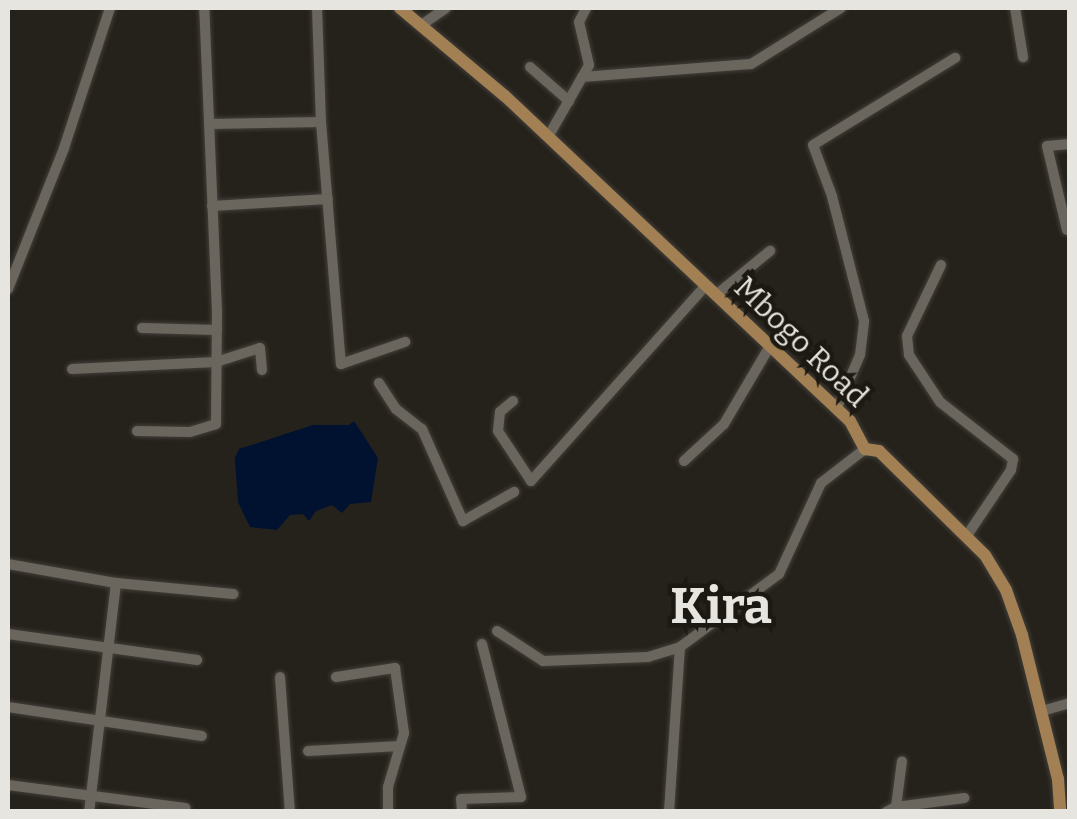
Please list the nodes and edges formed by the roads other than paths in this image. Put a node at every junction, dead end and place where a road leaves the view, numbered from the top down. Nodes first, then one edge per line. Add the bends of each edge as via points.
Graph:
1 (110, 8) edge
2 (204, 8) edge
3 (318, 8) edge
4 (400, 8) edge
5 (446, 8) edge
6 (586, 8) edge
7 (841, 8) edge
8 (1015, 8) edge
9 (423, 24) junction
10 (1023, 57) dead end
11 (955, 58) dead end
12 (530, 67) dead end
13 (582, 77) junction
14 (569, 101) junction
15 (322, 122) junction
16 (208, 124) junction
17 (548, 136) junction
18 (1070, 144) edge
19 (328, 199) junction
20 (212, 206) junction
21 (1066, 230) dead end
22 (770, 251) dead end
23 (941, 266) dead end
24 (8, 289) edge
25 (710, 290) junction
26 (142, 328) dead end
27 (217, 330) junction
28 (405, 342) dead end
29 (770, 346) junction
30 (216, 362) junction
31 (72, 370) dead end
32 (262, 370) dead end
33 (379, 383) dead end
34 (513, 401) dead end
35 (837, 408) junction
36 (138, 431) dead end
37 (866, 448) junction
38 (684, 461) dead end
39 (514, 492) dead end
40 (968, 534) junction
41 (8, 564) edge
42 (116, 582) junction
43 (233, 594) dead end
44 (496, 631) dead end
45 (8, 634) edge
46 (482, 644) dead end
47 (106, 647) junction
48 (680, 647) junction
49 (197, 660) dead end
50 (280, 677) dead end
51 (336, 677) dead end
52 (1070, 703) edge
53 (8, 707) edge
54 (1042, 711) junction
55 (98, 721) junction
56 (202, 736) dead end
57 (400, 746) junction
58 (308, 751) dead end
59 (902, 762) dead end
60 (1058, 779) junction
61 (8, 785) edge
62 (90, 796) junction
63 (1070, 796) edge
64 (964, 798) dead end
65 (1070, 804) edge
66 (186, 808) dead end
67 (891, 809) edge
68 (1060, 811) edge
69 (89, 812) edge
70 (290, 812) edge
71 (388, 812) edge
72 (462, 812) edge
73 (669, 812) edge

1 - 24 street
2 - 16 street
3 - 15 street
4 - 9 main road, Mbogo Road
5 - 9 street
6 - 13 street via 579,17 590,60
7 - 13 street via 751,64
8 - 10 street
9 - 17 main road, Mbogo Road
11 - 35 street via 814,145 864,321 860,355
12 - 14 street
13 - 14 street
14 - 17 street
15 - 16 street
15 - 19 street
16 - 20 street
17 - 25 main road, Mbogo Road
18 - 21 street via 1047,146
19 - 20 street
19 - 28 street via 341,364
20 - 27 street
22 - 25 street
23 - 40 street via 907,336 908,356 940,402 1012,460
25 - 29 main road, Mbogo Road
25 - 34 street via 531,481 498,430 500,412
26 - 27 street
27 - 30 street
29 - 35 main road, Mbogo Road
29 - 38 street via 724,424
30 - 31 street
30 - 32 street via 260,348
30 - 36 street via 216,424 190,432
33 - 39 street via 422,429 462,521
35 - 37 main road, Mbogo Road
37 - 40 main road, Mbogo Road via 879,450
37 - 48 street via 820,483 780,574
40 - 54 main road, Mbogo Road via 1006,590
41 - 42 street
42 - 43 street
42 - 47 street
44 - 48 street via 543,660 648,657
45 - 47 street
46 - 72 street via 520,798 462,799
47 - 49 street
47 - 55 street
48 - 73 street
50 - 70 street
51 - 57 street via 395,668 404,717
52 - 54 street
53 - 55 street
54 - 60 main road, Mbogo Road
55 - 56 street
55 - 62 street
57 - 58 street
57 - 71 street
59 - 67 street
60 - 63 main road, Mbogo Road
60 - 68 main road, Mbogo Road
61 - 62 street
62 - 66 street
62 - 69 street
64 - 67 street
65 - 68 main road

